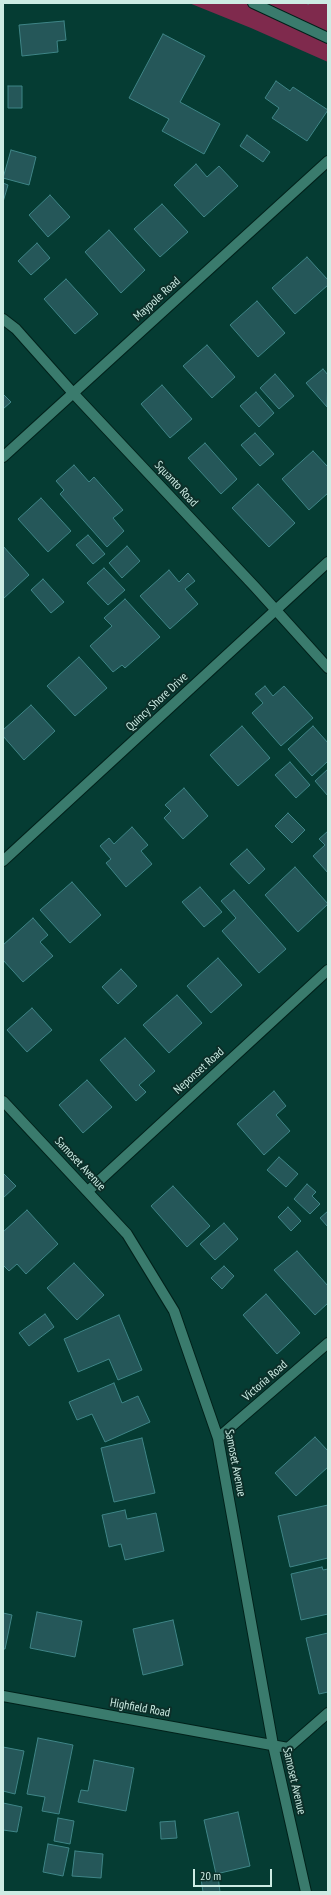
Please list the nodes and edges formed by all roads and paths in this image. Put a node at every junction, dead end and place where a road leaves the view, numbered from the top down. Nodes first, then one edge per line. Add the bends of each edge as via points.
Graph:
1 (253, 3) edge
2 (328, 38) edge
3 (328, 161) edge
4 (3, 319) edge
5 (73, 393) junction
6 (3, 457) edge
7 (328, 562) edge
8 (276, 610) junction
9 (328, 668) edge
10 (3, 861) edge
11 (328, 970) edge
12 (3, 1101) edge
13 (88, 1190) junction
14 (328, 1343) edge
15 (218, 1438) junction
16 (3, 1696) edge
17 (328, 1713) edge
18 (273, 1745) junction
19 (306, 1892) edge

1 - 2 street
3 - 5 street, Maypole Road
4 - 5 street, Squanto Road via 16,329
5 - 6 street, Maypole Road
5 - 8 street, Squanto Road
7 - 8 street, Quincy Shore Drive
8 - 9 street, Squanto Road
8 - 10 street, Quincy Shore Drive
11 - 13 street, Neponset Road
12 - 13 street, Samoset Avenue
13 - 15 street, Samoset Avenue via 126,1234 174,1311
14 - 15 street, Victoria Road
15 - 18 street, Samoset Avenue
16 - 18 street, Highfield Road
17 - 18 street, Highfield Road via 288,1748
18 - 19 street, Samoset Avenue

